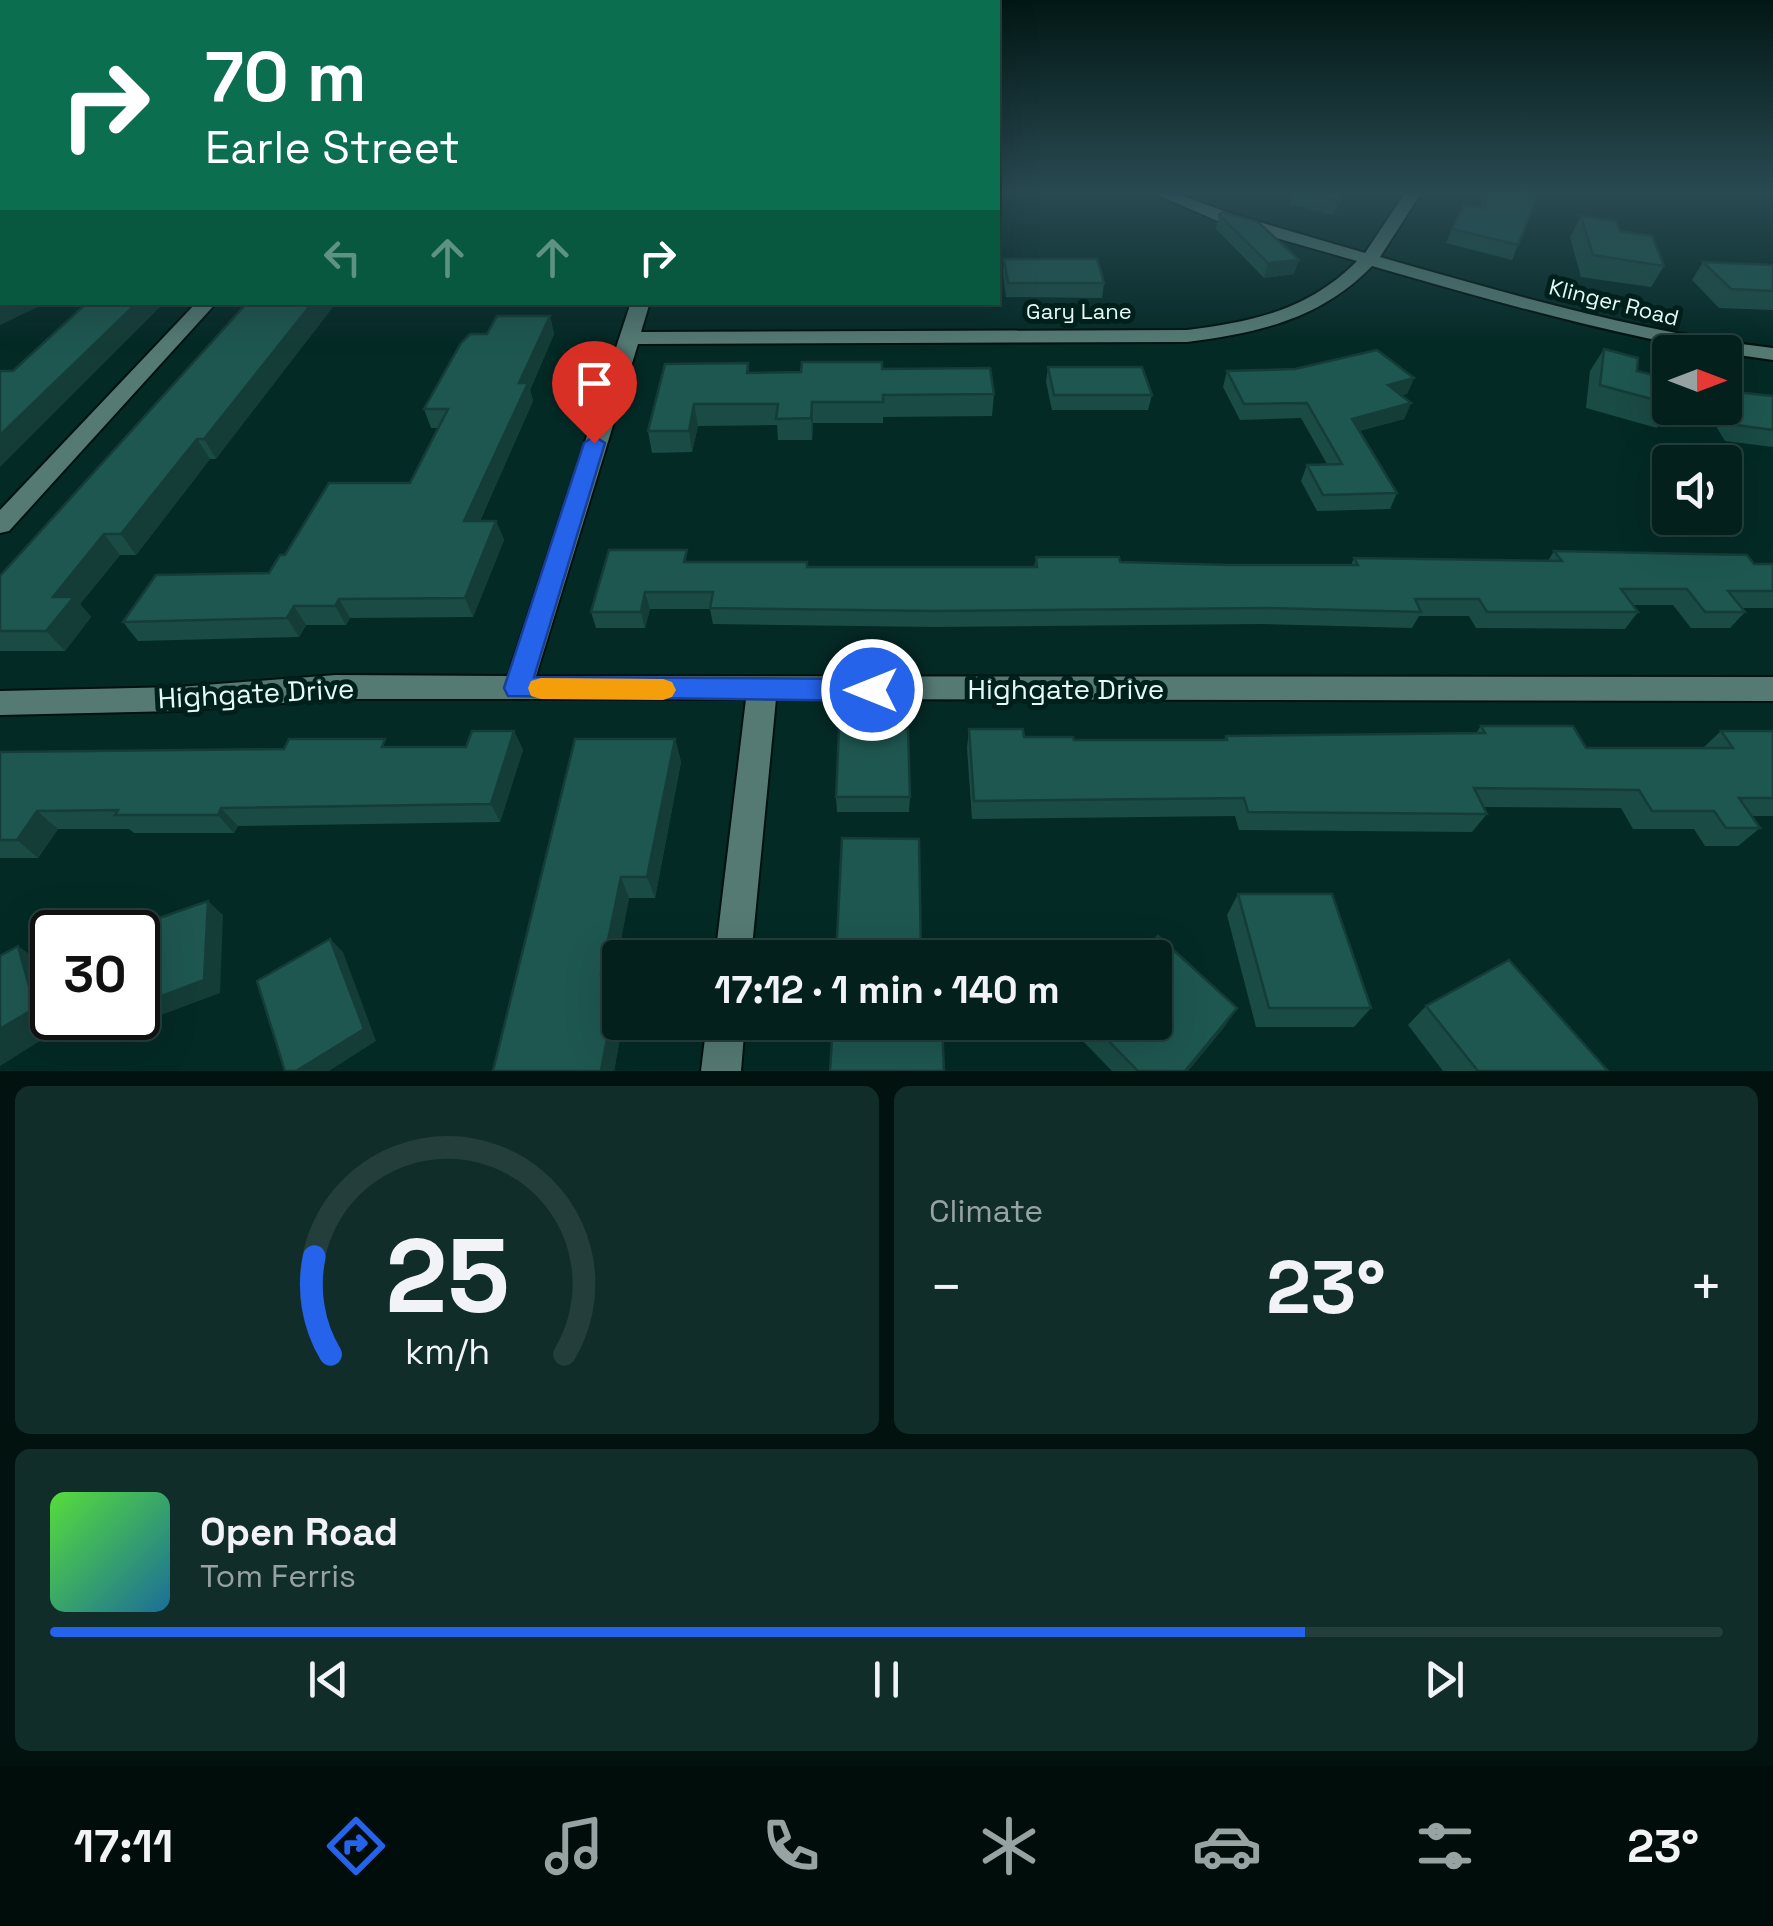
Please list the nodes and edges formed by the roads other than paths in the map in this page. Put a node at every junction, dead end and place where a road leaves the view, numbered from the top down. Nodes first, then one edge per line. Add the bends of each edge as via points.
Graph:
1 (1310, 243) edge
2 (1382, 243) edge
3 (1368, 260) junction
4 (205, 305) edge
5 (640, 305) edge
6 (627, 338) junction
7 (1773, 354) edge
8 (0, 526) edge
9 (518, 688) junction
10 (1773, 689) edge
11 (762, 690) junction
12 (0, 703) edge
13 (735, 940) edge
14 (724, 1040) edge
15 (721, 1071) edge

1 - 3 street, Klinger Road
2 - 3 street, Gary Lane
3 - 6 street, Gary Lane via 1347,285 1302,313 1246,330 1187,336
3 - 7 street, Klinger Road via 1692,344
4 - 8 street
5 - 6 street
6 - 9 street
9 - 11 street, Highgate Drive
9 - 12 street, Highgate Drive via 336,687
10 - 11 street, Highgate Drive
11 - 13 street
14 - 15 street

